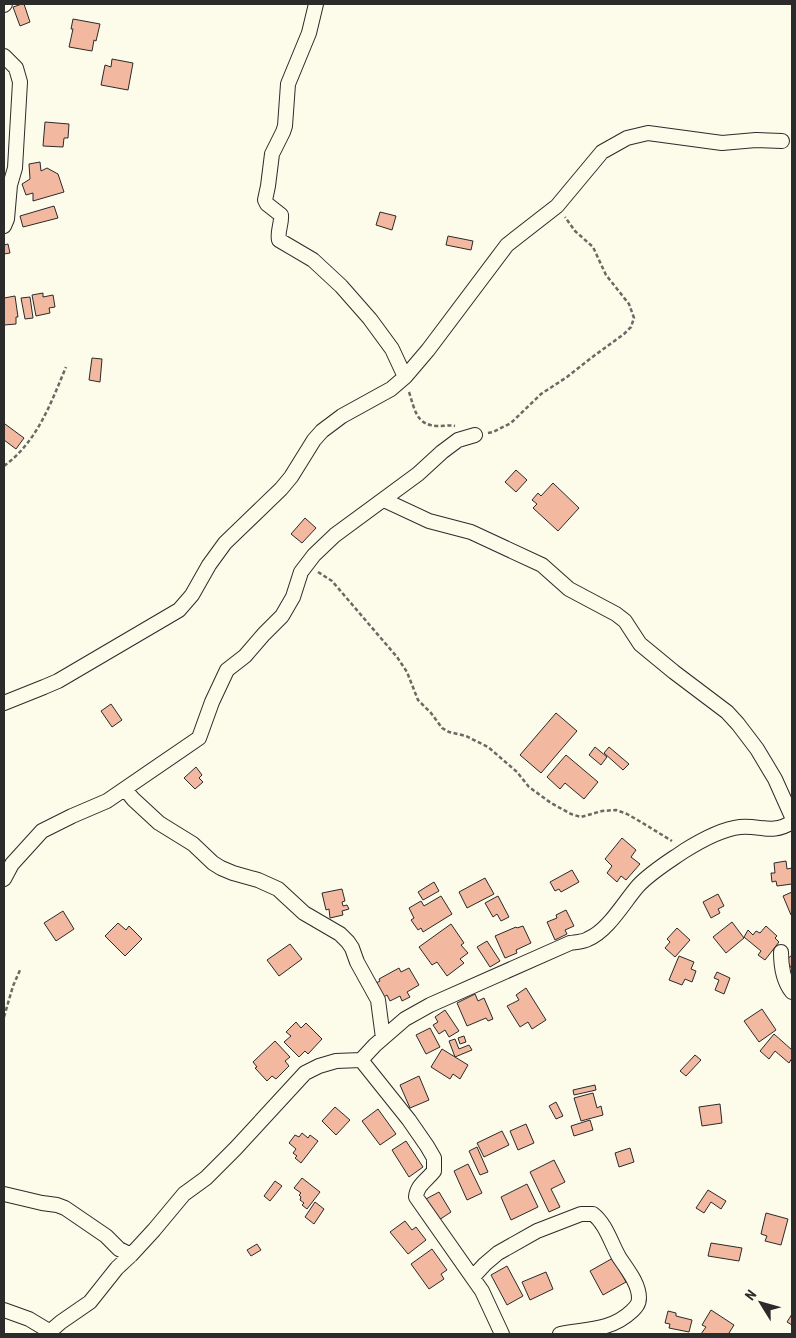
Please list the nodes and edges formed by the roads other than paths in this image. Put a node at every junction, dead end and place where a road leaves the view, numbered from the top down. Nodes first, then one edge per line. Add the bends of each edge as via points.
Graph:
1 (316, 4) edge
2 (4, 56) edge
3 (782, 141) dead end
4 (4, 226) edge
5 (405, 378) junction
6 (475, 435) road end
7 (384, 500) junction
8 (4, 703) edge
9 (125, 789) junction
10 (792, 817) edge
11 (792, 822) edge
12 (4, 878) edge
13 (781, 952) dead end
14 (792, 992) edge
15 (383, 1038) junction
16 (361, 1060) junction
17 (4, 1194) edge
18 (131, 1256) junction
19 (473, 1277) junction
20 (4, 1310) edge
21 (48, 1333) edge
22 (502, 1334) edge
23 (560, 1334) edge

1 - 5 street via 309,33 288,84 285,126 272,154 265,200 282,214 279,240 313,260 341,286 392,349
2 - 4 street via 16,68 20,82 15,168
3 - 5 street via 722,143 648,133 626,138 602,152 557,206 506,244
5 - 8 street via 322,431 281,489 225,543 179,610 58,680
6 - 7 street via 458,440
7 - 9 street via 335,535 314,555 301,572 293,597 282,616 245,656 227,670 198,738
7 - 10 street via 429,521 471,532 542,565 569,589 616,614 625,621 640,644 738,724 775,779
9 - 12 street via 42,832 12,864
9 - 15 street via 160,823 193,844 213,863 273,887 304,913 340,934 348,942 378,1000
11 - 15 street via 775,829 740,827 686,850 639,885 607,925 589,939 570,944 430,1005 405,1019
13 - 14 street via 781,967
15 - 16 street
16 - 18 street via 336,1061 305,1073 236,1148 206,1178 184,1194
16 - 19 street via 409,1120 434,1158 434,1170 420,1185 416,1197
17 - 18 street via 65,1208
18 - 21 street via 90,1302
19 - 22 street
19 - 23 street via 498,1253 537,1231 581,1214 593,1214 632,1274 639,1298 637,1306 619,1321 605,1327
20 - 21 street via 29,1320

